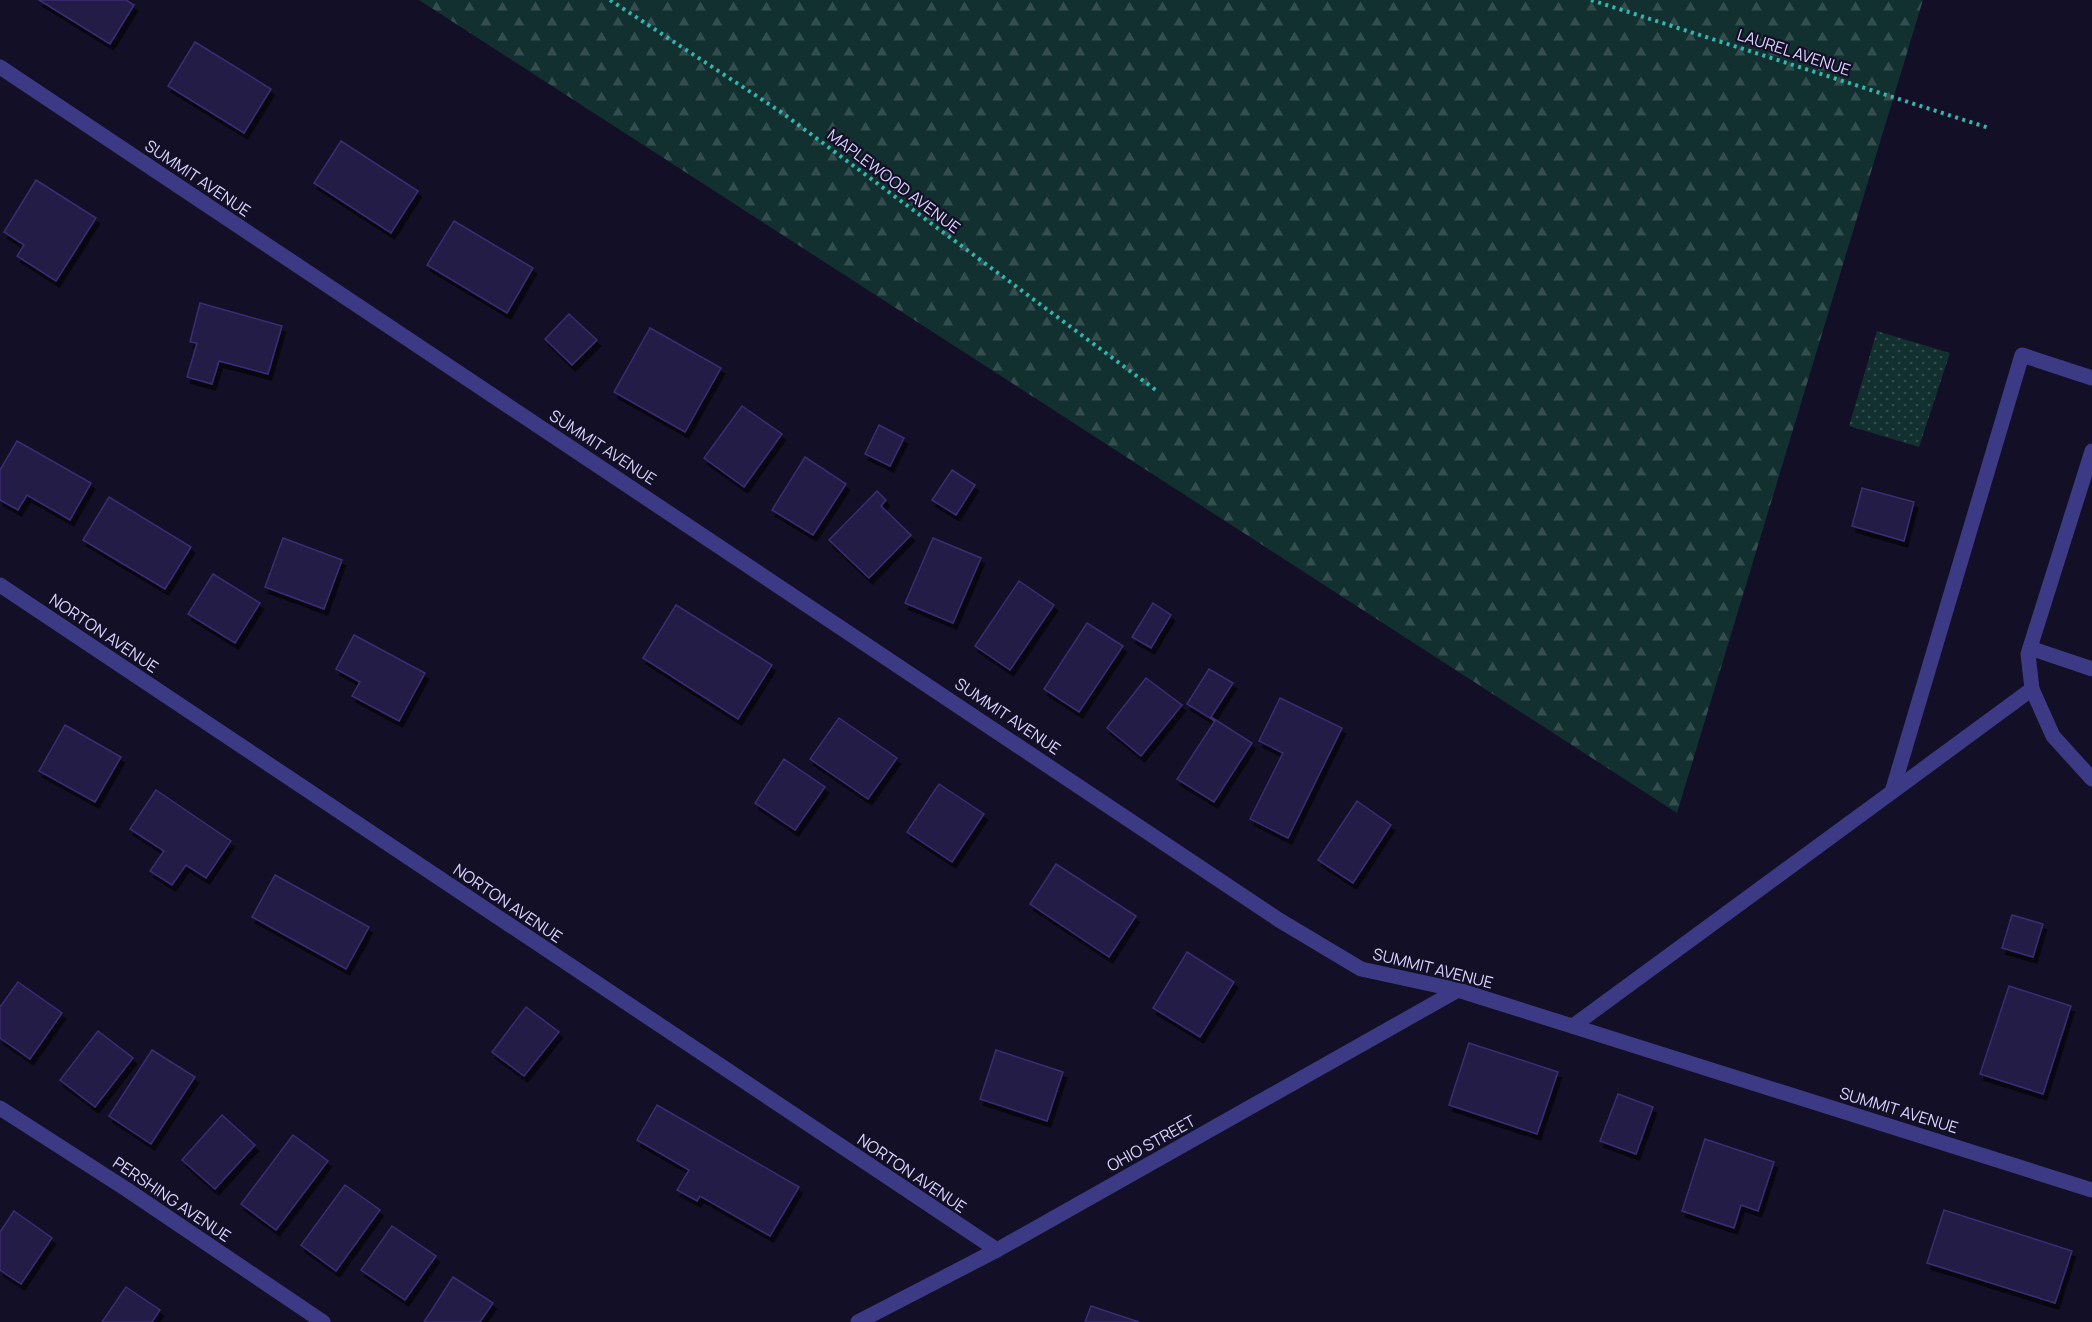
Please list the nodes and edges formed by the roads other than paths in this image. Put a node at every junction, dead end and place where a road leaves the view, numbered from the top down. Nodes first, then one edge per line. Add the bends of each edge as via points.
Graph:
1 (0, 68) edge
2 (2092, 378) edge
3 (2092, 451) edge
4 (0, 585) edge
5 (2030, 648) junction
6 (2092, 669) edge
7 (2032, 689) junction
8 (2092, 779) edge
9 (1892, 792) junction
10 (1458, 990) junction
11 (1573, 1026) junction
12 (0, 1108) edge
13 (2092, 1190) edge
14 (997, 1250) junction
15 (322, 1322) edge
16 (858, 1322) edge

1 - 10 street, SUMMIT AVENUE via 1279,920 1361,969
2 - 9 street via 2022,355
3 - 5 street
4 - 14 street, NORTON AVENUE
5 - 6 street
5 - 7 street
7 - 8 street via 2053,736
7 - 9 street
9 - 11 street
10 - 11 street, SUMMIT AVENUE
10 - 14 street, OHIO STREET
11 - 13 street, SUMMIT AVENUE
12 - 15 street, PERSHING AVENUE
14 - 16 street, OHIO STREET

